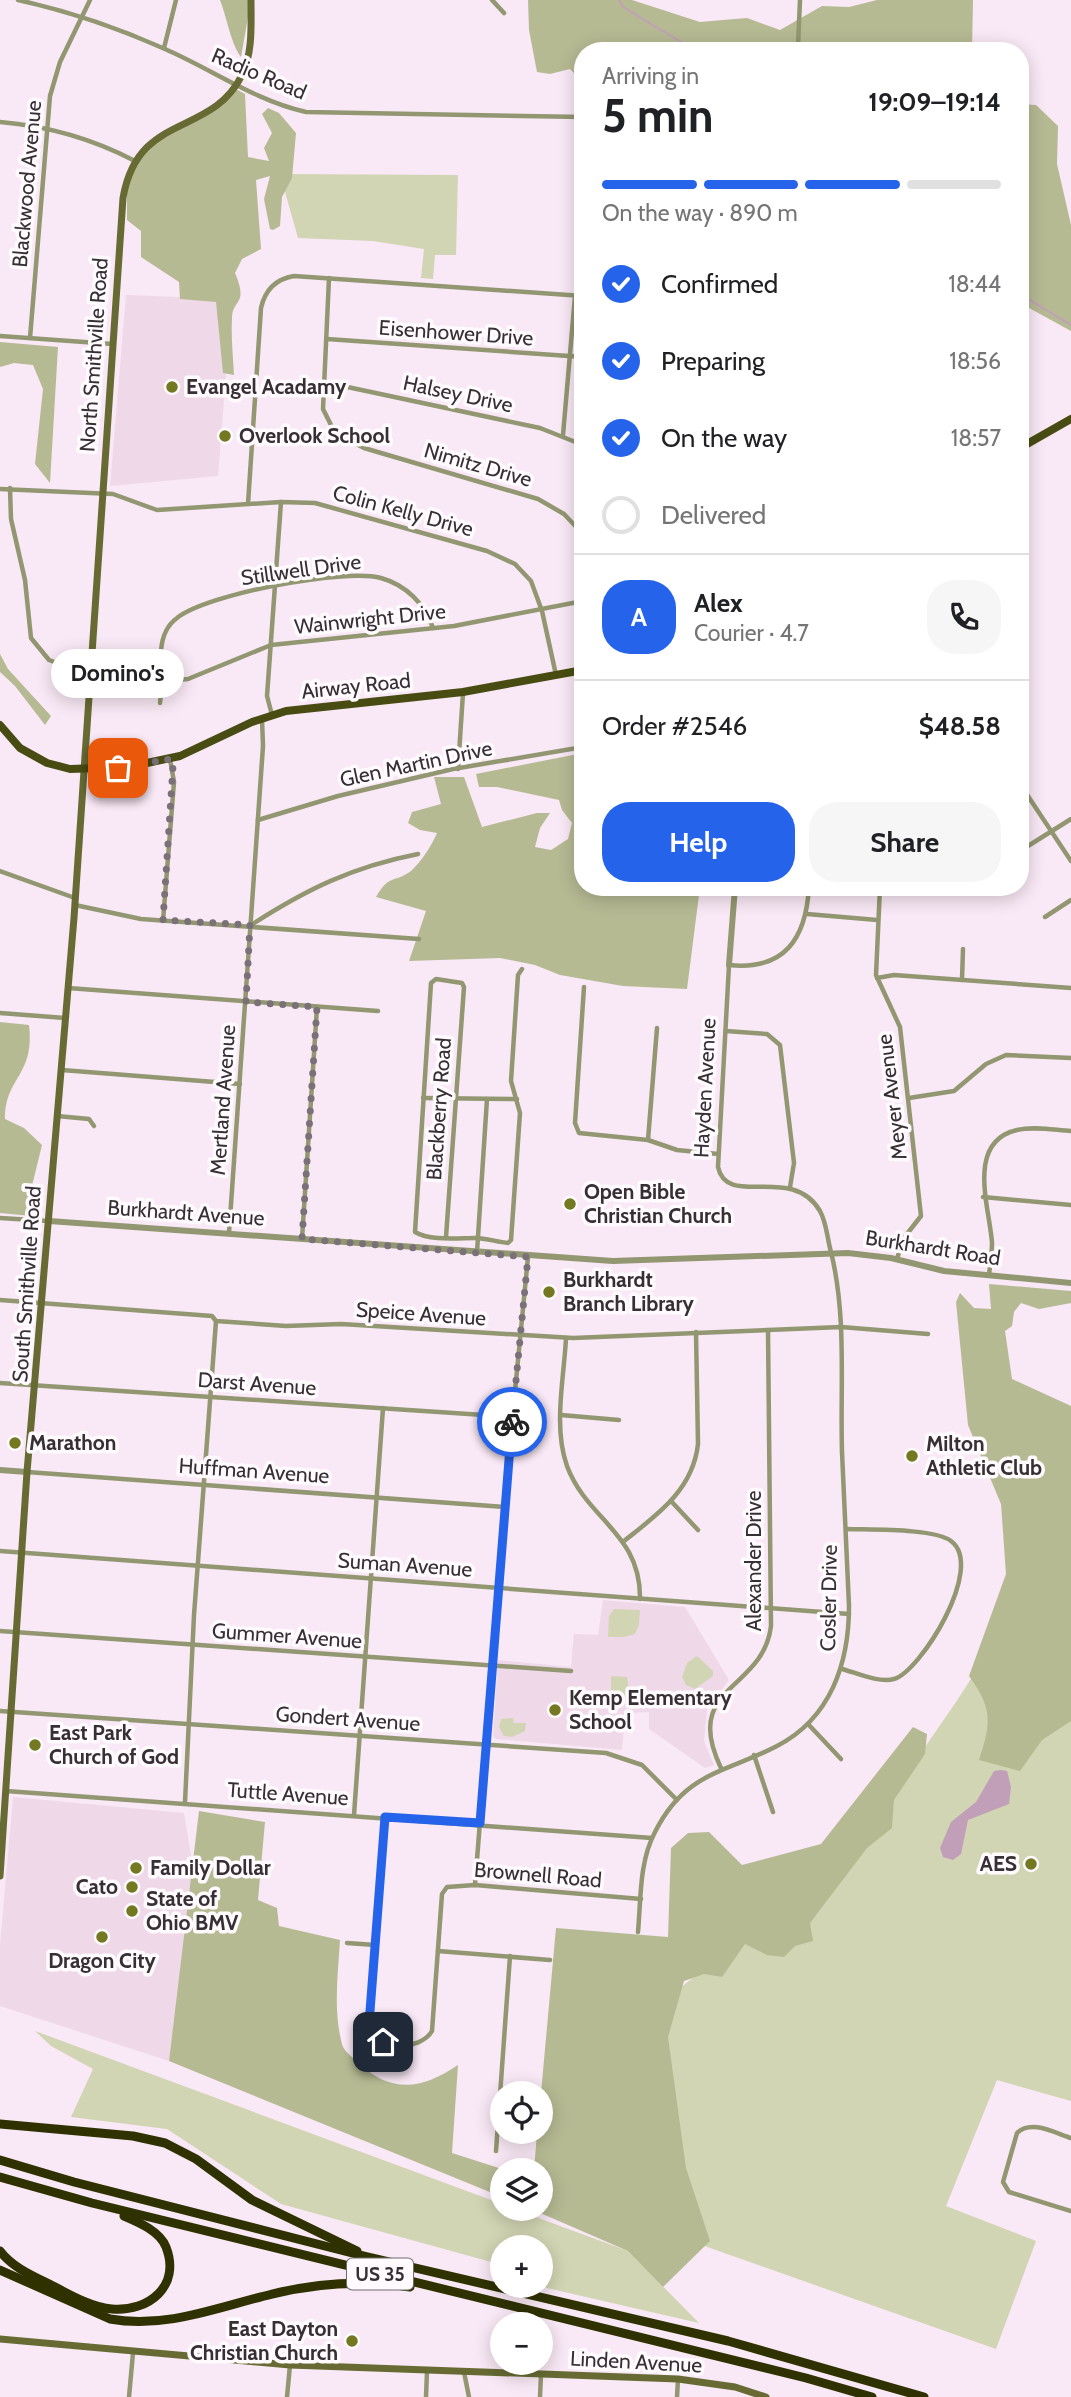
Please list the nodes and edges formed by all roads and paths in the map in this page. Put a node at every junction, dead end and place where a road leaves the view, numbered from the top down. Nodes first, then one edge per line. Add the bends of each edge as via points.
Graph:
1 (18, 0) edge
2 (90, 0) edge
3 (176, 0) edge
4 (251, 0) edge
5 (492, 0) edge
6 (800, 0) edge
7 (504, 13) dead end
8 (82, 18) junction
9 (797, 42) edge
10 (164, 48) junction
11 (237, 84) junction
12 (574, 117) edge
13 (0, 122) edge
14 (46, 128) junction
15 (135, 161) junction
16 (330, 278) junction
17 (574, 296) edge
18 (574, 308) edge
19 (0, 336) edge
20 (30, 338) junction
21 (327, 339) junction
22 (112, 344) junction
23 (570, 357) junction
24 (574, 357) edge
25 (324, 382) junction
26 (1070, 420) edge
27 (564, 435) junction
28 (574, 440) edge
29 (1029, 443) edge
30 (10, 488) junction
31 (0, 489) edge
32 (102, 494) junction
33 (281, 502) junction
34 (248, 504) junction
35 (574, 525) edge
36 (275, 586) junction
37 (574, 603) edge
38 (542, 611) junction
39 (433, 628) junction
40 (271, 645) junction
41 (90, 669) junction
42 (574, 672) edge
43 (166, 676) junction
44 (556, 676) junction
45 (463, 692) junction
46 (160, 703) dead end
47 (272, 715) junction
48 (262, 718) junction
49 (0, 726) edge
50 (574, 749) edge
51 (170, 759) junction
52 (458, 768) junction
53 (82, 769) junction
54 (1029, 797) edge
55 (1071, 818) edge
56 (258, 820) junction
57 (1052, 831) junction
58 (1029, 845) edge
59 (418, 853) dead end
60 (1071, 861) edge
61 (0, 871) edge
62 (734, 896) edge
63 (808, 896) edge
64 (879, 896) edge
65 (1071, 900) edge
66 (75, 901) junction
67 (807, 914) junction
68 (1045, 917) dead end
69 (163, 920) junction
70 (877, 920) junction
71 (250, 925) junction
72 (419, 939) dead end
73 (963, 948) dead end
74 (729, 965) junction
75 (522, 969) dead end
76 (877, 978) junction
77 (962, 980) junction
78 (584, 987) dead end
79 (68, 988) junction
80 (1071, 988) edge
81 (246, 1002) junction
82 (317, 1007) junction
83 (378, 1012) dead end
84 (0, 1013) edge
85 (66, 1018) junction
86 (657, 1028) dead end
87 (726, 1031) junction
88 (1071, 1058) edge
89 (61, 1070) junction
90 (240, 1084) junction
91 (423, 1098) junction
92 (455, 1098) junction
93 (909, 1098) junction
94 (487, 1099) junction
95 (517, 1099) junction
96 (57, 1116) junction
97 (94, 1126) dead end
98 (1071, 1131) edge
99 (648, 1140) junction
100 (718, 1154) junction
101 (790, 1187) junction
102 (983, 1197) junction
103 (1071, 1205) edge
104 (0, 1217) edge
105 (49, 1221) junction
106 (229, 1233) junction
107 (446, 1237) junction
108 (302, 1239) junction
109 (479, 1239) junction
110 (831, 1252) junction
111 (477, 1253) junction
112 (528, 1257) junction
113 (897, 1259) junction
114 (989, 1275) junction
115 (1071, 1283) edge
116 (0, 1300) edge
117 (43, 1303) junction
118 (216, 1321) junction
119 (842, 1327) junction
120 (768, 1329) junction
121 (696, 1332) junction
122 (928, 1334) dead end
123 (520, 1336) junction
124 (566, 1338) junction
125 (0, 1383) edge
126 (37, 1384) junction
127 (211, 1397) junction
128 (383, 1408) junction
129 (561, 1415) junction
130 (512, 1417) junction
131 (619, 1420) dead end
132 (0, 1470) edge
133 (27, 1472) junction
134 (205, 1485) junction
135 (377, 1497) junction
136 (671, 1501) junction
137 (505, 1507) junction
138 (846, 1529) junction
139 (698, 1530) dead end
140 (624, 1541) junction
141 (0, 1551) edge
142 (23, 1553) junction
143 (198, 1566) junction
144 (372, 1579) junction
145 (498, 1587) junction
146 (640, 1599) junction
147 (772, 1609) junction
148 (849, 1614) junction
149 (0, 1631) edge
150 (18, 1632) junction
151 (192, 1645) junction
152 (365, 1657) junction
153 (492, 1666) junction
154 (842, 1669) junction
155 (571, 1671) dead end
156 (0, 1711) edge
157 (12, 1712) junction
158 (187, 1724) junction
159 (808, 1724) junction
160 (359, 1736) junction
161 (486, 1745) junction
162 (754, 1755) junction
163 (841, 1759) dead end
164 (721, 1768) junction
165 (6, 1791) junction
166 (677, 1800) junction
167 (184, 1802) junction
168 (773, 1812) dead end
169 (354, 1815) junction
170 (2, 1817) edge
171 (385, 1817) junction
172 (480, 1823) junction
173 (652, 1838) junction
174 (0, 1876) edge
175 (475, 1885) junction
176 (641, 1899) junction
177 (638, 1932) dead end
178 (347, 1942) dead end
179 (375, 1945) junction
180 (438, 1951) junction
181 (510, 1956) junction
182 (550, 1960) dead end
183 (0, 2124) edge
184 (1071, 2138) edge
185 (496, 2151) dead end
186 (0, 2160) edge
187 (0, 2177) edge
188 (100, 2205) junction
189 (1071, 2211) edge
190 (0, 2250) edge
191 (364, 2256) junction
192 (0, 2270) edge
193 (18, 2279) junction
194 (0, 2280) edge
195 (456, 2293) junction
196 (0, 2339) edge
197 (133, 2353) junction
198 (290, 2365) junction
199 (427, 2371) junction
200 (464, 2372) junction
201 (490, 2373) edge
202 (553, 2374) edge
203 (541, 2375) edge
204 (678, 2379) junction
205 (923, 2396) edge
206 (129, 2397) edge
207 (287, 2397) edge
208 (426, 2397) edge
209 (469, 2397) edge
210 (540, 2397) edge
211 (677, 2397) edge
212 (766, 2397) edge
213 (873, 2397) edge

1 - 8 street, Radio Road
2 - 8 street, Blackwood Avenue
3 - 10 street
4 - 11 main road, North Smithville Road via 248,58
5 - 7 street
6 - 9 street
8 - 10 street, Radio Road
8 - 14 street, Blackwood Avenue via 60,62
10 - 11 street, Radio Road
11 - 12 street, Radio Road via 296,110 317,113
11 - 15 main road, North Smithville Road via 214,109 157,136
13 - 14 street
14 - 15 street
14 - 20 street, Blackwood Avenue
15 - 22 main road, North Smithville Road via 123,198
16 - 17 street
16 - 21 street, Nimitz Drive
16 - 34 street via 282,279 263,300
18 - 23 street
19 - 20 street
20 - 22 street
21 - 23 street, Eisenhower Drive
21 - 25 street, Nimitz Drive
22 - 32 main road, North Smithville Road
23 - 24 street, Eisenhower Drive
23 - 27 street
25 - 27 street, Halsey Drive
25 - 35 street, Nimitz Drive via 325,415 340,438 538,499
26 - 29 main road
27 - 28 street, Halsey Drive
30 - 31 street
30 - 32 street
30 - 41 street via 31,638 50,660
32 - 34 street, Colin Kelly Drive via 157,510
32 - 41 main road, North Smithville Road
33 - 34 street, Colin Kelly Drive
33 - 36 street
33 - 38 street, Colin Kelly Drive via 326,506 497,554 526,575
36 - 39 street, Stillwell Drive via 382,578 413,596
36 - 40 street
36 - 43 street, Stillwell Drive via 216,601 175,619 162,641
37 - 38 street, Wainwright Drive
38 - 39 street, Wainwright Drive
38 - 44 street, Colin Kelly Drive
39 - 40 street, Wainwright Drive
40 - 43 street, Wainwright Drive via 188,679
40 - 47 street via 267,696
41 - 53 main road, North Smithville Road
42 - 44 main road, Airway Road
43 - 46 street, Stillwell Drive
44 - 45 main road, Airway Road
45 - 47 main road, Airway Road
45 - 52 street
47 - 48 main road, Airway Road
48 - 51 main road, Airway Road
48 - 56 street, Mertland Avenue
49 - 53 main road, Airway Road via 37,759
50 - 52 street, Glen Martin Drive
51 - 53 main road, Airway Road
51 - 69 street via 174,782
52 - 56 street, Glen Martin Drive
53 - 66 main road, South Smithville Road
54 - 57 street
55 - 57 street
56 - 71 street, Mertland Avenue
57 - 58 street
57 - 60 street
59 - 71 street via 339,875
61 - 66 street
62 - 74 street, Hayden Avenue
63 - 67 street
64 - 70 street, Meyer Avenue
65 - 68 street
66 - 69 street via 114,915
66 - 79 main road, South Smithville Road
67 - 70 street
67 - 74 street via 797,937 782,954 754,966
69 - 71 street
70 - 76 street, Meyer Avenue
71 - 72 street
71 - 81 street, Mertland Avenue
73 - 77 street
74 - 87 street, Hayden Avenue
75 - 95 street via 511,1082
76 - 77 street
76 - 93 street, Meyer Avenue via 899,1021
77 - 80 street
78 - 99 street via 577,1130 584,1135
79 - 81 street
79 - 85 main road, South Smithville Road
81 - 82 street
81 - 90 street, Mertland Avenue
82 - 83 street
82 - 108 street
84 - 85 street
85 - 89 main road, South Smithville Road
86 - 99 street
87 - 100 street, Hayden Avenue
87 - 101 street via 767,1034 780,1045 794,1163
88 - 93 street via 1006,1055 986,1064 954,1091
89 - 90 street
89 - 96 main road, South Smithville Road
90 - 106 street, Mertland Avenue
91 - 92 street
91 - 92 street, Blackberry Road via 433,980 464,987
91 - 107 street via 415,1231
92 - 94 street
92 - 107 street, Blackberry Road
93 - 113 street, Meyer Avenue via 921,1216 904,1239
94 - 95 street
94 - 109 street
95 - 109 street via 520,1113 508,1243
96 - 97 street via 89,1119
96 - 105 main road, South Smithville Road
98 - 102 street via 1026,1128 1006,1134 988,1159
99 - 100 street via 685,1152
100 - 101 street, Hayden Avenue via 721,1177 732,1186
101 - 110 street via 820,1211
102 - 103 street
102 - 114 street via 992,1243
104 - 105 street, Burkhardt Avenue
105 - 106 street, Burkhardt Avenue
105 - 117 main road, South Smithville Road
106 - 108 street, Burkhardt Avenue
107 - 109 street
108 - 111 street, Burkhardt Avenue
109 - 111 street
110 - 112 street, Burkhardt Avenue via 637,1262
110 - 113 street, Burkhardt Road
110 - 119 street, Cosler Drive
111 - 112 street, Burkhardt Avenue
112 - 123 street
113 - 114 street, Burkhardt Road via 944,1271
114 - 115 street, Burkhardt Road
116 - 117 street, Speice Avenue
117 - 118 street, Speice Avenue via 212,1315
117 - 126 main road, South Smithville Road
118 - 123 street, Speice Avenue
118 - 127 street
119 - 120 street, Speice Avenue
119 - 122 street, Speice Avenue
119 - 138 street, Cosler Drive
120 - 121 street, Speice Avenue
120 - 147 street, Alexander Drive
121 - 124 street, Speice Avenue
121 - 136 street via 697,1454 691,1474
123 - 124 street, Speice Avenue
123 - 130 street
124 - 129 street
125 - 126 street, Darst Avenue
126 - 127 street, Darst Avenue
126 - 133 main road, South Smithville Road
127 - 128 street, Darst Avenue
127 - 134 street
128 - 130 street, Darst Avenue
128 - 135 street
129 - 131 street
129 - 140 street via 563,1453 572,1477
130 - 137 street
132 - 133 street, Huffman Avenue
133 - 134 street, Huffman Avenue
133 - 142 main road, South Smithville Road
134 - 135 street, Huffman Avenue
134 - 143 street
135 - 137 street, Huffman Avenue
135 - 144 street
136 - 139 street
136 - 140 street
137 - 145 street
138 - 148 street, Cosler Drive
138 - 154 street via 943,1536 957,1547 962,1563 955,1599 906,1673 888,1680
140 - 146 street via 638,1572
141 - 142 street, Suman Avenue
142 - 143 street, Suman Avenue
142 - 150 main road, South Smithville Road
143 - 144 street, Suman Avenue
143 - 151 street
144 - 145 street, Suman Avenue
144 - 152 street
145 - 146 street, Suman Avenue
145 - 153 street
146 - 147 street, Suman Avenue
147 - 148 street, Suman Avenue
147 - 164 street, Alexander Drive via 770,1640 763,1656 725,1691 713,1713 710,1738
148 - 154 street, Cosler Drive
149 - 150 street, Gummer Avenue
150 - 151 street, Gummer Avenue
150 - 157 main road, South Smithville Road
151 - 152 street, Gummer Avenue
151 - 158 street
152 - 153 street, Gummer Avenue
152 - 160 street
153 - 155 street, Gummer Avenue
153 - 161 street
154 - 159 street, Cosler Drive via 827,1701
156 - 157 street, Gondert Avenue
157 - 158 street, Gondert Avenue
157 - 165 main road, South Smithville Road
158 - 160 street, Gondert Avenue
158 - 167 street
159 - 162 street, Cosler Drive
159 - 163 street
160 - 161 street, Gondert Avenue
160 - 169 street
161 - 166 street, Gondert Avenue via 627,1757 650,1770
161 - 172 street
162 - 164 street, Cosler Drive
162 - 168 street
164 - 166 street, Cosler Drive
165 - 167 street, Tuttle Avenue
165 - 170 main road, South Smithville Road
166 - 173 street, Cosler Drive
167 - 169 street, Tuttle Avenue
169 - 171 street, Tuttle Avenue
170 - 174 main road, South Smithville Road
171 - 172 street, Tuttle Avenue
171 - 179 street
172 - 173 street, Tuttle Avenue
172 - 175 street
173 - 176 street, Cosler Drive
175 - 176 street, Brownell Road
175 - 180 street, Brownell Road via 454,1884 444,1891
176 - 177 street, Cosler Drive
178 - 179 street
179 - 180 street, Brownell Road via 370,2029 379,2041 402,2044 422,2042 432,2031
180 - 181 street
181 - 182 street
181 - 185 street
183 - 191 highway via 165,2143 197,2159 252,2200
184 - 189 street via 1031,2126 1022,2128 1003,2182 1009,2192
186 - 191 highway, US 35
187 - 188 highway, US 35
188 - 190 highway via 136,2221 158,2235 166,2247 167,2280 150,2303 109,2309 24,2271
188 - 195 highway, US 35
191 - 205 highway, US 35 via 728,2341
192 - 193 highway
193 - 194 highway
193 - 195 highway via 110,2319 129,2322 161,2322 307,2286 385,2283
195 - 213 highway, US 35
196 - 197 main road, Linden Avenue
197 - 198 main road, Linden Avenue
197 - 206 street
198 - 199 main road, Linden Avenue
198 - 207 street
199 - 200 main road, Linden Avenue
199 - 208 street
200 - 201 main road, Linden Avenue
200 - 209 street
202 - 204 main road, Linden Avenue
203 - 210 street
204 - 211 street
204 - 212 main road, Linden Avenue via 735,2387

